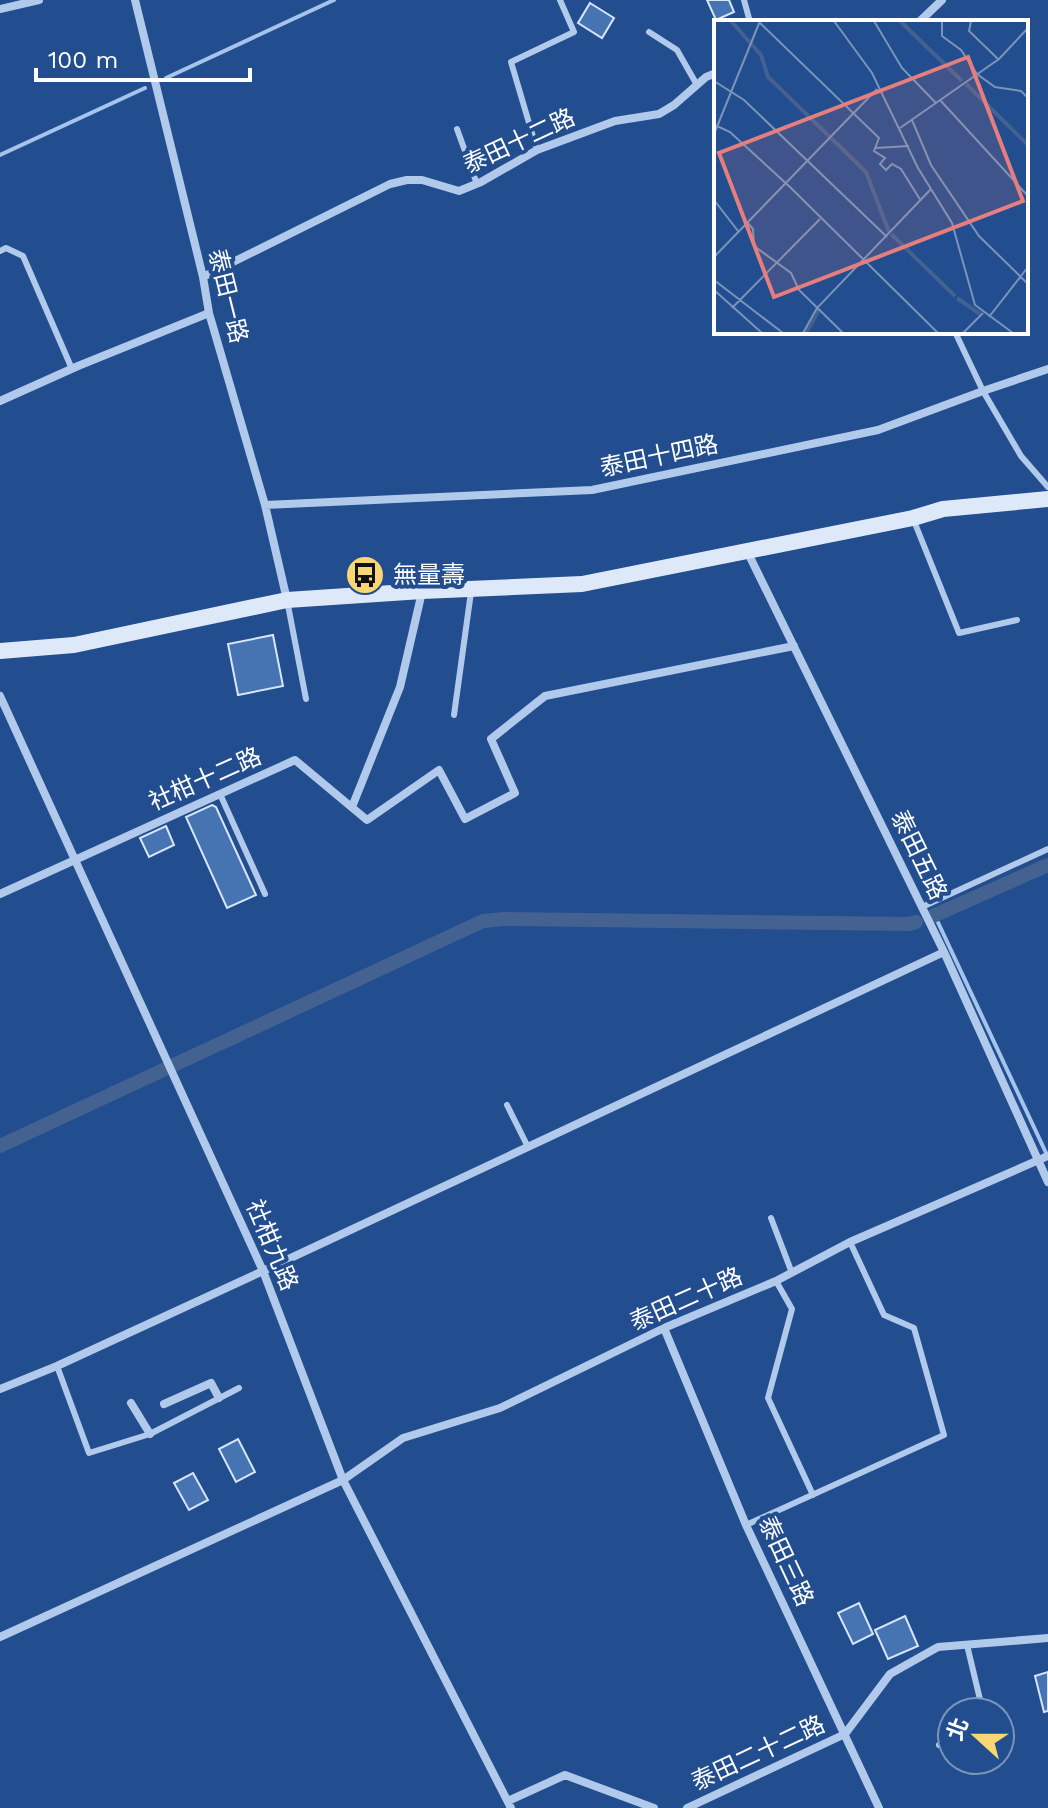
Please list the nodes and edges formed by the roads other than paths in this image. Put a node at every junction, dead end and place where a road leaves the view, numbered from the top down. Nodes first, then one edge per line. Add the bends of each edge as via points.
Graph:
1 (39, 0) edge
2 (135, 0) edge
3 (560, 0) edge
4 (744, 0) edge
5 (942, 0) edge
6 (0, 9) edge
7 (749, 20) edge
8 (921, 20) edge
9 (649, 32) dead end
10 (714, 74) edge
11 (697, 85) junction
12 (457, 129) dead end
13 (537, 150) junction
14 (477, 184) junction
15 (0, 251) edge
16 (203, 277) junction
17 (209, 313) junction
18 (956, 334) edge
19 (72, 369) junction
20 (1048, 369) edge
21 (983, 391) junction
22 (0, 401) edge
23 (1048, 487) edge
24 (1048, 499) edge
25 (265, 505) junction
26 (913, 518) junction
27 (747, 550) junction
28 (471, 589) junction
29 (422, 591) junction
30 (287, 600) junction
31 (1017, 620) dead end
32 (794, 646) junction
33 (0, 651) edge
34 (0, 696) edge
35 (306, 699) dead end
36 (454, 715) dead end
37 (220, 794) junction
38 (352, 807) junction
39 (1048, 849) edge
40 (75, 859) junction
41 (0, 894) edge
42 (265, 894) dead end
43 (922, 907) junction
44 (944, 952) junction
45 (507, 1105) dead end
46 (528, 1147) junction
47 (1048, 1156) edge
48 (1038, 1160) junction
49 (1048, 1182) edge
50 (771, 1218) dead end
51 (850, 1242) junction
52 (263, 1271) junction
53 (792, 1273) junction
54 (776, 1281) junction
55 (664, 1328) junction
56 (57, 1366) junction
57 (239, 1388) dead end
58 (0, 1389) edge
59 (219, 1398) junction
60 (131, 1403) dead end
61 (164, 1404) dead end
62 (150, 1434) junction
63 (343, 1480) junction
64 (813, 1495) junction
65 (746, 1525) junction
66 (0, 1637) edge
67 (1048, 1638) edge
68 (967, 1645) junction
69 (979, 1696) edge
70 (845, 1734) junction
71 (509, 1805) edge
72 (654, 1808) edge
73 (687, 1808) edge
74 (879, 1808) edge

1 - 6 street
2 - 16 street, 泰田一路
3 - 13 lane via 574,32 511,62
4 - 7 lane
5 - 8 street
9 - 11 lane via 677,50
10 - 11 street, 泰田十二路
11 - 13 street, 泰田十二路 via 659,114 615,121
12 - 14 lane
13 - 14 street, 泰田十二路
14 - 16 street, 泰田十二路 via 459,191 422,180 390,184
15 - 19 lane via 6,248 23,256
16 - 17 street, 泰田一路
17 - 19 street
17 - 25 street, 泰田一路
18 - 21 lane
19 - 22 street
20 - 21 street, 泰田十四路
21 - 23 lane via 1021,456
21 - 25 street, 泰田十四路 via 878,430 592,490
24 - 26 street via 943,509
25 - 30 street, 泰田一路
26 - 27 street
26 - 31 lane via 959,633
27 - 28 street via 582,584
27 - 32 street, 泰田五路
28 - 29 street
28 - 36 lane
29 - 30 street
29 - 38 street via 400,687
30 - 33 street via 74,645
30 - 35 lane
32 - 38 street via 545,696 491,739 515,793 465,819 439,770 367,820
32 - 43 street, 泰田五路
34 - 40 street, 社柑九路
37 - 38 street, 社柑十二路 via 295,760
37 - 40 street, 社柑十二路
37 - 42 lane
39 - 43 lane
40 - 41 street, 社柑十二路
40 - 52 street, 社柑九路
43 - 44 street, 泰田五路
44 - 46 street
44 - 48 street, 泰田五路
45 - 46 lane
46 - 52 street
47 - 48 street, 泰田二十路
48 - 49 street, 泰田五路
48 - 51 street, 泰田二十路
50 - 53 lane
51 - 53 street, 泰田二十路
51 - 64 lane via 884,1315 914,1328 944,1435
52 - 56 street
52 - 63 street, 社柑九路
53 - 54 street, 泰田二十路
54 - 55 street, 泰田二十路
54 - 64 lane via 792,1309 768,1398
55 - 63 street, 泰田二十路 via 500,1408 403,1438
55 - 65 street, 泰田三路
56 - 58 street
56 - 62 lane via 89,1453
57 - 59 lane
59 - 61 street via 211,1383
59 - 62 lane
60 - 62 street
63 - 66 street, 泰田二十路
63 - 71 street, 社柑九路
64 - 65 lane
65 - 70 street, 泰田三路
67 - 68 street, 泰田二十二路
68 - 69 lane
68 - 70 street, 泰田二十二路 via 938,1647 890,1674
70 - 73 street, 泰田二十二路
70 - 74 street, 泰田三路
71 - 72 street via 565,1775

